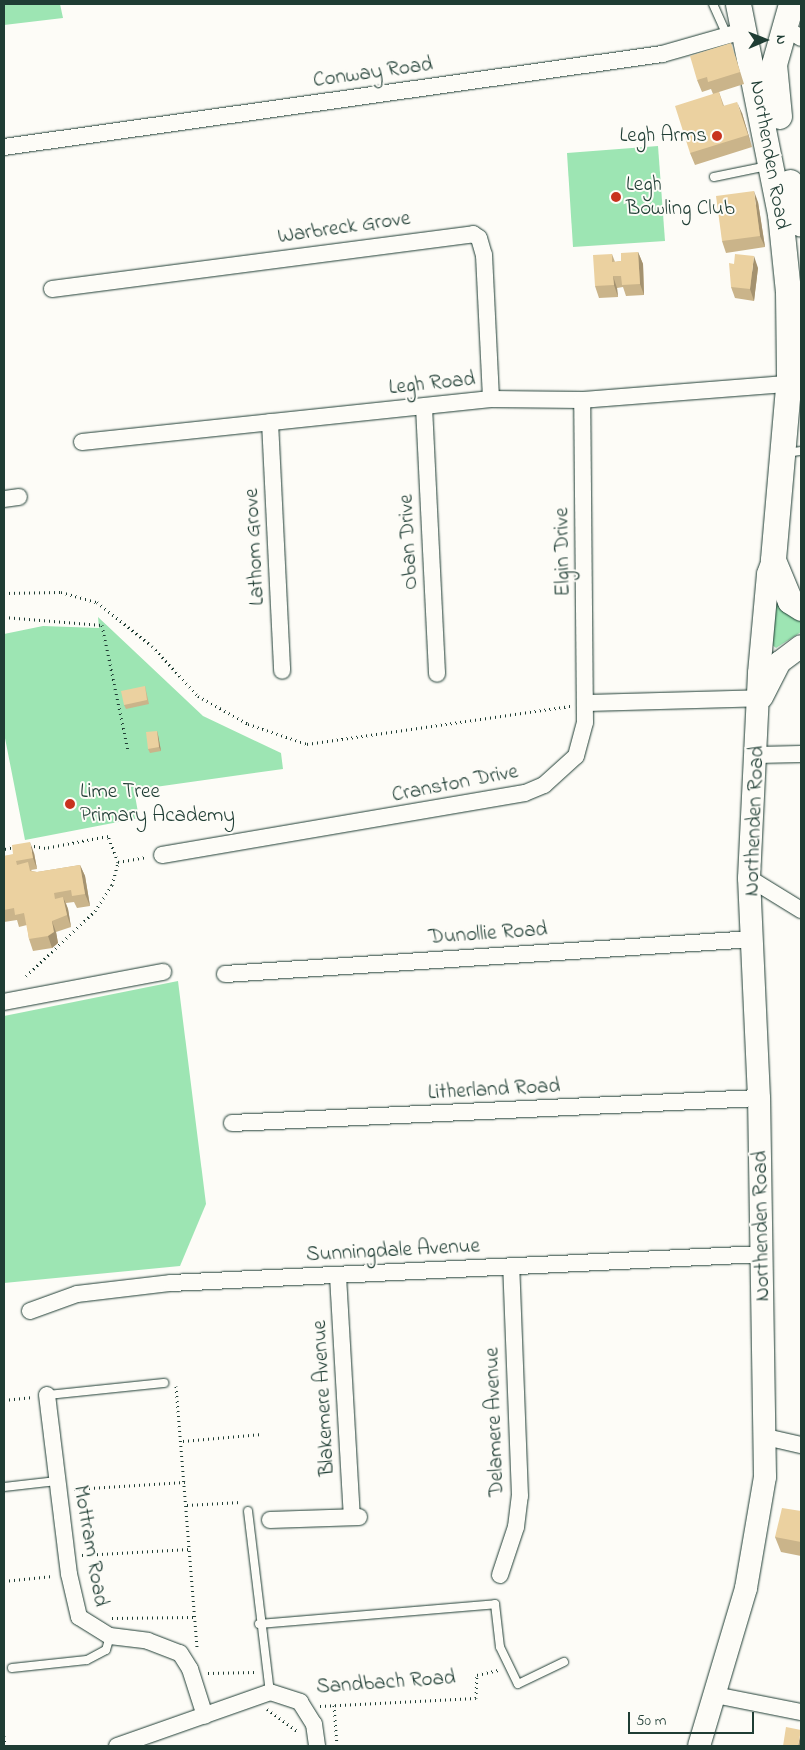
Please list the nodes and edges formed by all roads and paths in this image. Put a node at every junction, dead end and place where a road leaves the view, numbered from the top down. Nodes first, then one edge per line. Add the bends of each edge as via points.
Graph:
1 (713, 4) edge
2 (738, 4) edge
3 (791, 22) edge
4 (737, 33) junction
5 (4, 147) edge
6 (772, 165) junction
7 (714, 177) dead end
8 (801, 224) edge
9 (52, 288) dead end
10 (792, 385) edge
11 (491, 399) junction
12 (582, 400) junction
13 (424, 407) junction
14 (270, 422) junction
15 (82, 442) dead end
16 (791, 452) edge
17 (773, 560) junction
18 (801, 608) edge
19 (4, 617) edge
20 (801, 646) edge
21 (282, 670) dead end
22 (437, 674) dead end
23 (761, 698) junction
24 (586, 703) junction
25 (128, 751) dead end
26 (801, 754) edge
27 (757, 755) junction
28 (5, 849) edge
29 (162, 855) joint
30 (118, 862) junction
31 (749, 878) junction
32 (801, 910) edge
33 (754, 939) junction
34 (163, 972) dead end
35 (225, 974) dead end
36 (26, 976) dead end
37 (4, 1002) edge
38 (759, 1098) junction
39 (232, 1123) dead end
40 (762, 1254) junction
41 (510, 1266) junction
42 (338, 1276) junction
43 (30, 1310) dead end
44 (164, 1383) joint
45 (47, 1395) junction
46 (4, 1400) edge
47 (262, 1434) dead end
48 (766, 1437) junction
49 (183, 1440) junction
50 (801, 1445) edge
51 (185, 1482) junction
52 (58, 1485) junction
53 (4, 1487) edge
54 (247, 1501) dead end
55 (187, 1505) junction
56 (248, 1511) dead end
57 (270, 1520) dead end
58 (190, 1549) junction
59 (66, 1555) junction
60 (69, 1574) junction
61 (500, 1575) dead end
62 (4, 1581) edge
63 (194, 1617) junction
64 (86, 1624) junction
65 (259, 1624) junction
66 (110, 1636) junction
67 (197, 1655) dead end
68 (564, 1662) dead end
69 (507, 1667) junction
70 (12, 1668) dead end
71 (266, 1672) junction
72 (199, 1674) dead end
73 (270, 1692) junction
74 (715, 1695) junction
75 (252, 1698) junction
76 (334, 1705) junction
77 (306, 1710) junction
78 (801, 1712) edge
79 (205, 1716) junction
80 (4, 1736) edge
81 (5, 1746) edge
82 (117, 1746) edge
83 (317, 1746) edge
84 (337, 1746) edge
85 (699, 1746) edge

1 - 4 lane
2 - 4 main road, Northenden Road
3 - 8 main road, Northenden Road via 774,64 776,101
4 - 5 street, Conway Road via 653,56
4 - 6 main road, Northenden Road
6 - 7 lane
6 - 10 main road, Northenden Road via 787,282
9 - 11 street, Warbreck Grove via 473,234 479,238 484,255
10 - 12 street, Legh Road
10 - 16 main road, Northenden Road
11 - 12 street, Legh Road
11 - 13 street, Legh Road
12 - 24 street, Elgin Drive
13 - 14 street, Legh Road
13 - 22 street, Oban Drive
14 - 15 street, Legh Road
14 - 21 street, Lathom Grove
16 - 17 main road, Northenden Road
17 - 18 main road via 790,601
17 - 23 main road, Northenden Road via 760,663
19 - 25 path via 102,625
20 - 23 main road, Northenden Road via 780,662
23 - 24 street
23 - 27 main road, Northenden Road
24 - 29 street, Cranston Drive via 576,756 544,785 525,793
26 - 27 street
27 - 31 main road, Northenden Road
28 - 30 path via 28,844 45,848 108,836
29 - 30 path
30 - 36 path via 112,885 95,911
31 - 32 street
31 - 33 main road, Northenden Road
33 - 35 street, Dunollie Road
33 - 38 main road, Northenden Road
34 - 37 street
38 - 39 street, Litherland Road
38 - 40 main road, Northenden Road
40 - 41 street, Sunningdale Avenue
40 - 48 main road, Northenden Road
41 - 42 street, Sunningdale Avenue
41 - 61 street, Delamere Avenue via 520,1496 516,1526
42 - 43 street, Sunningdale Avenue via 112,1288
42 - 57 street, Blakemere Avenue via 356,1517
44 - 45 lane
44 - 49 path via 175,1382
45 - 46 path
45 - 52 street, Mottram Road
47 - 49 path
48 - 50 street
48 - 74 main road, Northenden Road via 756,1547
49 - 51 path
51 - 52 path
51 - 55 path
52 - 53 lane
52 - 59 street, Mottram Road
54 - 55 path
55 - 58 path
56 - 65 lane
58 - 59 path
58 - 63 path
59 - 60 street, Mottram Road
60 - 62 path
60 - 64 street, Mottram Road via 79,1617
63 - 64 path via 97,1619
63 - 67 path
64 - 66 street, Mottram Road
65 - 69 lane via 495,1604
65 - 71 lane
66 - 70 lane via 106,1650 87,1660
66 - 79 street, Mottram Road via 148,1640 180,1653 190,1669
68 - 69 lane via 518,1684
69 - 76 path, Sandbach Road via 477,1675 476,1698
71 - 72 path
71 - 73 lane
73 - 75 street
73 - 77 street, Sandbach Road via 300,1702
74 - 78 street
74 - 85 main road, Northenden Road
75 - 79 street
75 - 83 path
76 - 77 path, Sandbach Road
76 - 84 path
77 - 83 street, Sandbach Road
79 - 82 street
80 - 81 path

